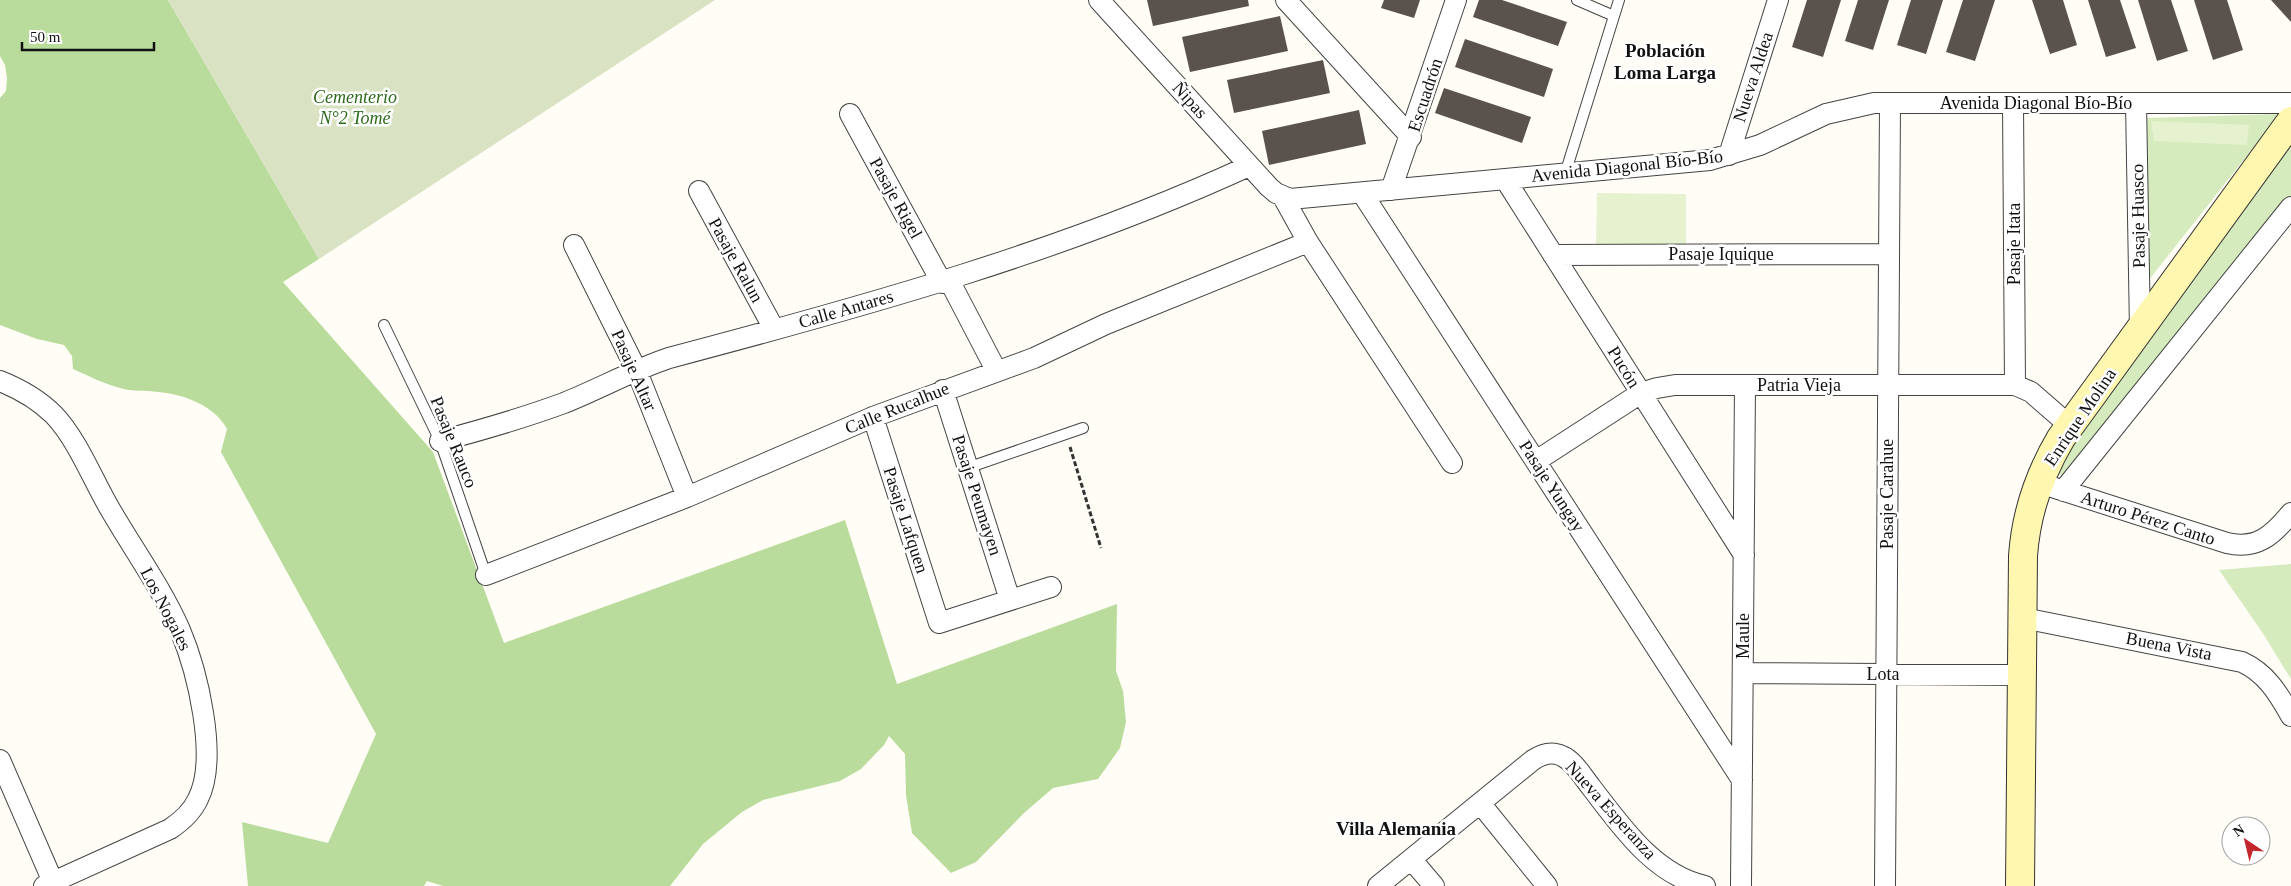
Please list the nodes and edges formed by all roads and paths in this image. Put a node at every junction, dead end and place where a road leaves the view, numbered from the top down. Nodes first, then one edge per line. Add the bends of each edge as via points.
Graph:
1 (1099, 0) edge
2 (1286, 0) edge
3 (1456, 0) edge
4 (1577, 0) edge
5 (1619, 0) edge
6 (1778, 0) edge
7 (1614, 16) junction
8 (1890, 103) junction
9 (2014, 103) junction
10 (2136, 103) junction
11 (2291, 103) edge
12 (850, 114) dead end
13 (2291, 121) edge
14 (1411, 137) junction
15 (1729, 155) junction
16 (1249, 166) junction
17 (1565, 174) junction
18 (1505, 179) junction
19 (1392, 190) junction
20 (699, 191) dead end
21 (1362, 193) junction
22 (1283, 196) junction
23 (2291, 207) edge
24 (1308, 242) junction
25 (574, 245) dead end
26 (1889, 254) junction
27 (1553, 255) junction
28 (946, 281) junction
29 (384, 325) dead end
30 (774, 329) junction
31 (2140, 330) junction
32 (636, 369) junction
33 (996, 370) junction
34 (0, 381) edge
35 (1745, 385) junction
36 (1888, 385) junction
37 (2015, 385) junction
38 (944, 390) junction
39 (1640, 393) junction
40 (873, 417) junction
41 (2070, 426) junction
42 (1083, 428) dead end
43 (1066, 434) junction
44 (440, 441) junction
45 (1536, 461) junction
46 (1452, 463) dead end
47 (970, 467) junction
48 (2051, 487) junction
49 (687, 497) junction
50 (2291, 513) edge
51 (1101, 548) dead end
52 (1744, 556) junction
53 (486, 575) joint
54 (1051, 587) dead end
55 (1010, 600) junction
56 (2023, 618) junction
57 (1743, 674) junction
58 (1886, 674) junction
59 (2023, 674) junction
60 (2291, 716) edge
61 (0, 760) edge
62 (1742, 780) junction
63 (1480, 803) junction
64 (1411, 859) junction
65 (48, 884) edge
66 (1378, 886) edge
67 (1434, 886) edge
68 (1546, 886) edge
69 (1706, 886) edge
70 (1741, 886) edge
71 (1885, 886) edge
72 (2020, 886) edge

1 - 16 street, Ñipas
2 - 14 street
3 - 14 street, Escuadrón
4 - 7 lane
5 - 7 lane
6 - 15 street, Nueva Aldea
7 - 17 lane
8 - 9 street, Avenida Diagonal Bío-Bío
8 - 15 street, Avenida Diagonal Bío-Bío via 1859,105 1826,114 1760,145
8 - 26 street, Pasaje Carahue
9 - 10 street, Avenida Diagonal Bío-Bío
9 - 37 street, Pasaje Itata
10 - 11 street, Avenida Diagonal Bío-Bío
10 - 31 street, Pasaje Huasco
12 - 28 street, Pasaje Rigel
13 - 31 main road, Enrique Molina
14 - 19 street, Escuadrón
15 - 17 street, Avenida Diagonal Bío-Bío via 1710,160
16 - 22 street, Ñipas via 1269,187
16 - 28 street, Calle Antares via 1180,198
17 - 18 street, Avenida Diagonal Bío-Bío
18 - 19 street, Avenida Diagonal Bío-Bío
18 - 27 street, Pucón
19 - 21 street, Avenida Diagonal Bío-Bío
20 - 30 street, Pasaje Ralun
21 - 22 street, Avenida Diagonal Bío-Bío via 1298,199
21 - 45 street, Pasaje Yungay
22 - 24 street
23 - 48 street, Enrique Molina
24 - 33 street, Calle Rucalhue via 1106,324 1034,358
24 - 46 street
25 - 32 street, Pasaje Altar
26 - 27 street, Pasaje Iquique
26 - 36 street, Pasaje Carahue
27 - 39 street, Pucón
28 - 30 street, Calle Antares
28 - 33 street
29 - 44 lane, Pasaje Rauco
30 - 32 street, Calle Antares
31 - 41 main road, Enrique Molina
32 - 44 street, Calle Antares via 565,402 516,420
32 - 49 street, Pasaje Altar
33 - 38 street, Calle Rucalhue
34 - 65 street, Los Nogales via 29,395 56,417 163,597 180,630 195,676 206,741 203,788 187,816 170,829
35 - 36 street, Patria Vieja
35 - 39 street, Patria Vieja via 1666,386
35 - 52 street, Maule
36 - 37 street, Patria Vieja
36 - 58 street, Pasaje Carahue
37 - 41 street, Patria Vieja via 2031,392
38 - 40 street, Calle Rucalhue
38 - 47 street, Pasaje Peumayen
39 - 45 street, Patria Vieja
39 - 52 street, Pucón
40 - 49 street, Calle Rucalhue
40 - 55 street, Pasaje Lafquen via 939,623
41 - 48 main road, Enrique Molina via 2053,451
42 - 43 lane
43 - 47 lane
43 - 51 path
44 - 53 lane, Pasaje Rauco
45 - 62 street, Pasaje Yungay
47 - 55 street, Pasaje Peumayen
48 - 50 street, Arturo Pérez Canto via 2242,545 2260,542
48 - 56 main road, Enrique Molina via 2029,513 2025,538
49 - 53 street, Calle Rucalhue
52 - 57 street, Maule
54 - 55 street
56 - 59 main road, Enrique Molina
56 - 60 street, Buena Vista via 2242,662 2270,682
57 - 58 street, Lota
57 - 62 street, Maule
58 - 59 street, Lota
58 - 71 street, Pasaje Carahue
59 - 72 main road, Enrique Molina
61 - 65 street
62 - 70 street, Maule
63 - 64 street, Nueva Esperanza
63 - 68 street
63 - 69 street, Nueva Esperanza via 1540,756 1548,753 1564,756 1647,854 1676,875
64 - 66 street, Nueva Esperanza
64 - 67 street

